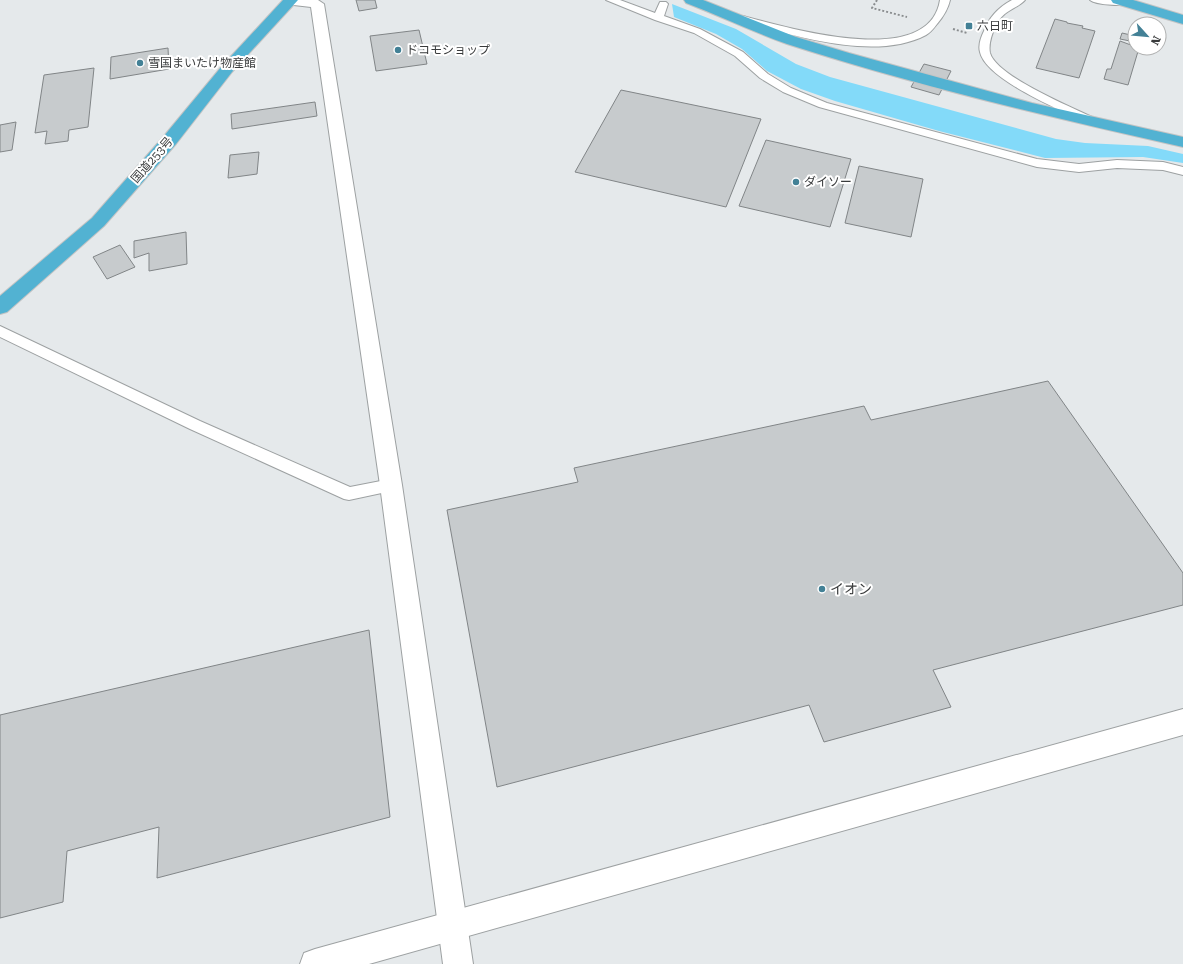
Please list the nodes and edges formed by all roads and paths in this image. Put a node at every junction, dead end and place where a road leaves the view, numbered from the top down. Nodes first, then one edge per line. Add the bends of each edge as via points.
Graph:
1 (611, 0) edge
2 (691, 0) edge
3 (945, 0) edge
4 (1020, 0) edge
5 (1095, 0) edge
6 (290, 1) edge
7 (1122, 1) edge
8 (318, 2) edge
9 (662, 4) dead end
10 (732, 17) junction
11 (658, 18) junction
12 (1183, 20) edge
13 (1097, 124) junction
14 (1183, 142) edge
15 (1183, 171) edge
16 (0, 307) edge
17 (0, 331) edge
18 (390, 485) junction
19 (1183, 722) edge
20 (452, 924) junction
21 (315, 964) edge
22 (458, 964) edge

1 - 11 lane
2 - 10 highway
3 - 10 lane via 934,25 922,34 903,42 843,40
4 - 13 lane via 1004,8 995,18 985,40 986,54 1010,79
5 - 7 lane
6 - 8 street
6 - 16 highway, 国道253号 via 227,69 170,140 98,222
7 - 12 highway
8 - 18 street
9 - 11 lane
10 - 13 highway via 791,40 844,56
11 - 15 lane via 696,31 725,45 775,83 823,105 1038,163 1079,168 1117,164 1163,166
13 - 14 highway
17 - 18 lane via 195,425 348,494
18 - 20 street
19 - 20 street
20 - 21 street
20 - 22 street

